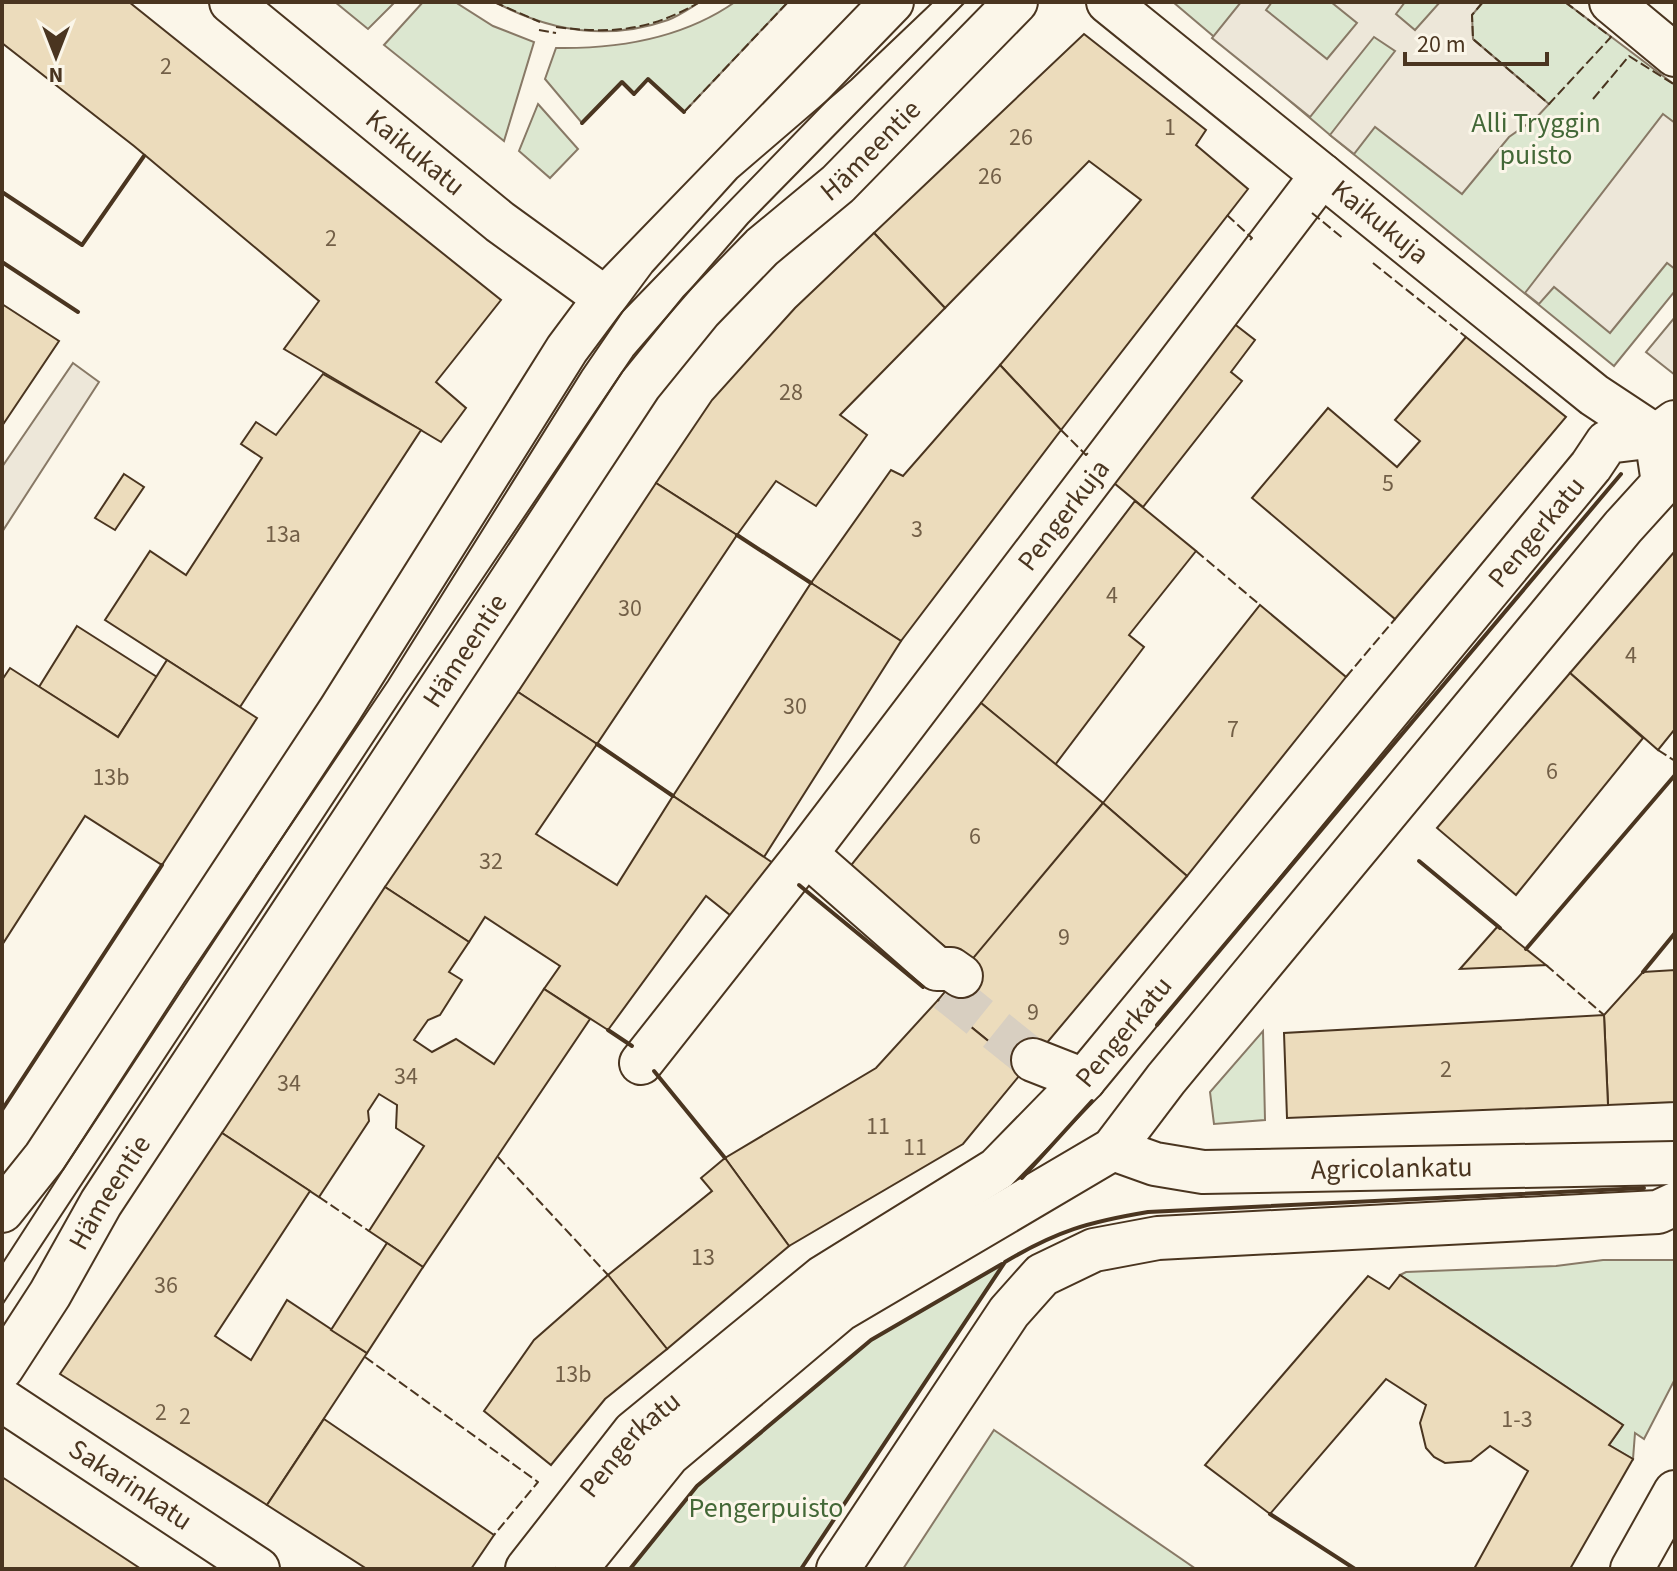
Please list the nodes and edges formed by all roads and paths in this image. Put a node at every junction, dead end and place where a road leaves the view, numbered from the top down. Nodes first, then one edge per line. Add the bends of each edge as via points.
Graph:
1 (231, 2) edge
2 (892, 2) edge
3 (1016, 2) edge
4 (1108, 2) edge
5 (1611, 2) edge
6 (1675, 55) edge
7 (1322, 175) junction
8 (605, 298) junction
9 (1666, 429) edge
10 (806, 854) junction
11 (948, 978) tunnel mouth
12 (1040, 1052) tunnel mouth
13 (641, 1063) dead end
14 (1084, 1080) junction
15 (1113, 1149) junction
16 (1675, 1163) edge
17 (1675, 1204) edge
18 (2, 1211) edge
19 (2, 1368) edge
20 (2, 1400) edge
21 (1675, 1492) edge
22 (258, 1569) edge
23 (527, 1569) edge
24 (576, 1569) edge
25 (838, 1569) edge
26 (1632, 1569) edge

1 - 8 street, Kaikukatu via 500,222
2 - 8 street
3 - 19 street, Hämeentie via 838,184 762,247 700,311 640,385 110,1190
4 - 7 street, Kaikukuja
5 - 6 street
7 - 9 street, Kaikukuja via 1594,395
7 - 10 street, Pengerkuja
8 - 18 street via 567,349 340,710 54,1144
9 - 14 street, Pengerkatu via 1607,442
9 - 15 street, Pengerkatu via 1663,483
10 - 11 street
10 - 13 street, Pengerkuja
12 - 14 street
14 - 23 street, Pengerkatu via 997,1169 823,1277 634,1432
15 - 16 street, Agricolankatu via 1155,1164 1203,1172
15 - 24 street, Pengerkatu via 840,1310 668,1455
17 - 25 street, Agricolankatu via 1658,1212 1158,1238 1094,1250 1042,1275 1009,1312
20 - 22 street, Sakarinkatu
21 - 26 street

